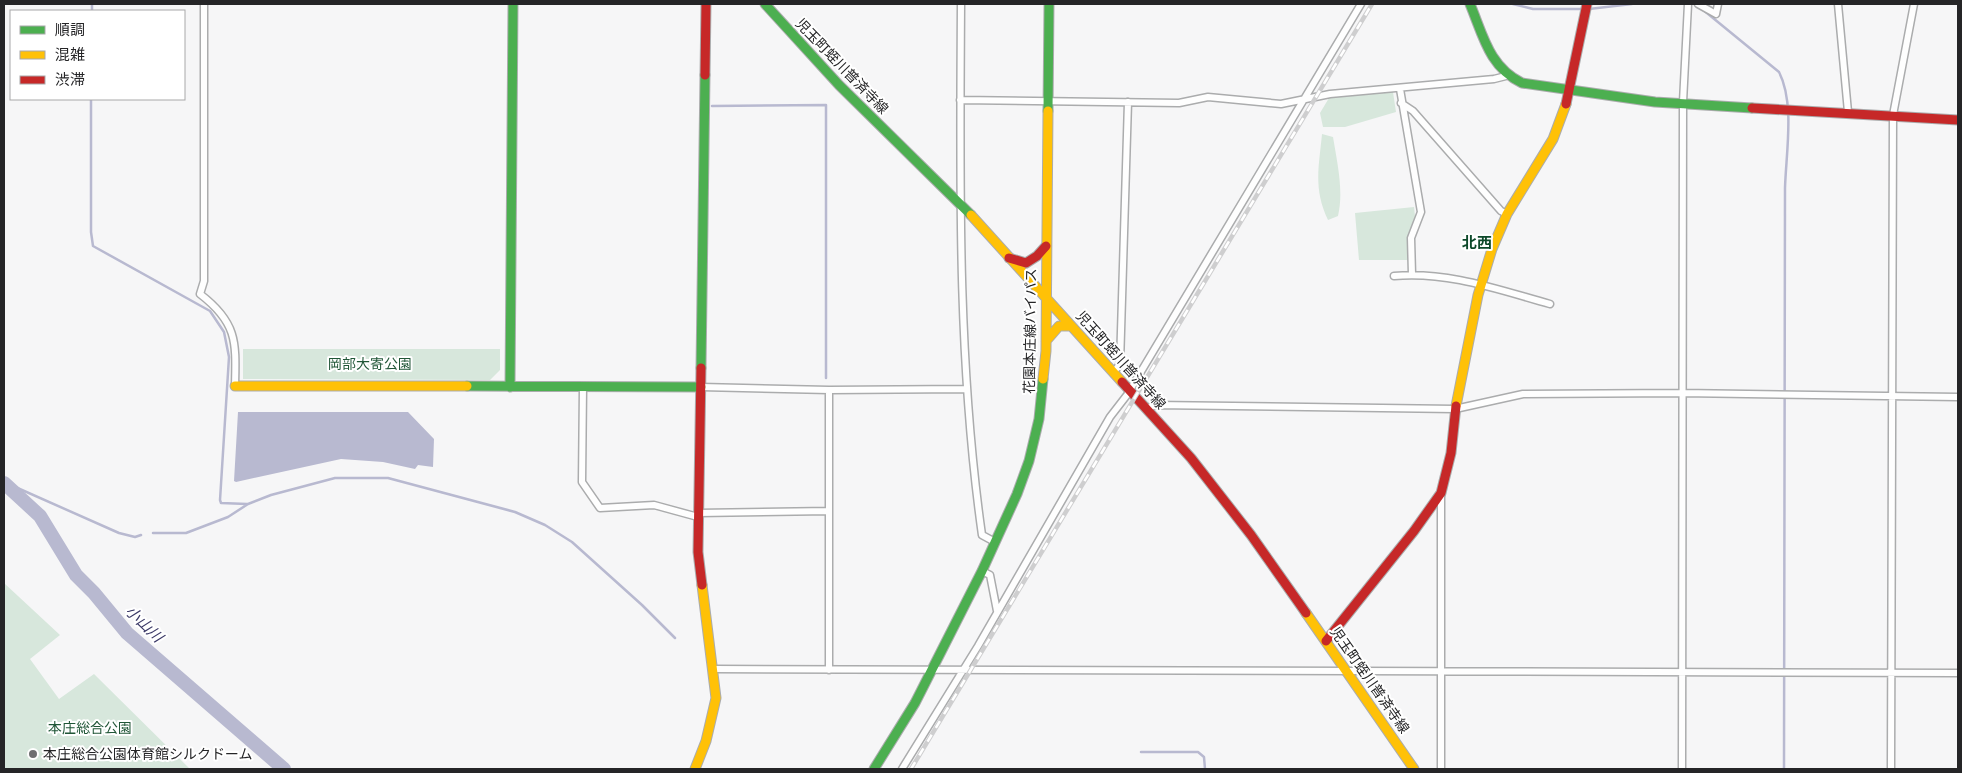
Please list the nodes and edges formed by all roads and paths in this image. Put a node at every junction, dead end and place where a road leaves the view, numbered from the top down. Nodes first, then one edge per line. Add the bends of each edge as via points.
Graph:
1 (204, 4) edge
2 (513, 4) edge
3 (706, 4) edge
4 (765, 4) edge
5 (961, 4) edge
6 (1049, 4) edge
7 (1361, 4) edge
8 (1470, 4) edge
9 (1587, 4) edge
10 (1688, 4) edge
11 (1698, 4) edge
12 (1718, 4) edge
13 (1838, 4) edge
14 (1914, 4) edge
15 (1506, 76) junction
16 (1400, 89) junction
17 (1571, 90) junction
18 (960, 100) junction
19 (1048, 101) junction
20 (1128, 102) junction
21 (1302, 102) junction
22 (1683, 102) junction
23 (1401, 103) junction
24 (1848, 112) junction
25 (1893, 115) junction
26 (1958, 120) edge
27 (961, 204) junction
28 (1508, 214) junction
29 (1046, 246) junction
30 (1010, 258) junction
31 (1412, 274) junction
32 (1394, 276) dead end
33 (1481, 284) junction
34 (1045, 295) junction
35 (1550, 304) dead end
36 (1071, 326) junction
37 (1046, 341) junction
38 (1114, 372) junction
39 (235, 386) joint
40 (510, 387) junction
41 (583, 387) junction
42 (701, 388) junction
43 (966, 389) junction
44 (829, 390) junction
45 (1129, 390) junction
46 (1682, 393) junction
47 (1893, 396) junction
48 (1958, 396) edge
49 (1148, 408) junction
50 (1455, 409) junction
51 (1441, 493) junction
52 (829, 511) junction
53 (698, 515) junction
54 (996, 542) junction
55 (982, 571) junction
56 (997, 611) junction
57 (1326, 640) junction
58 (714, 669) junction
59 (932, 669) junction
60 (829, 670) junction
61 (963, 670) junction
62 (1347, 670) junction
63 (1442, 672) junction
64 (1682, 672) junction
65 (1891, 673) junction
66 (1958, 674) edge
67 (695, 769) edge
68 (874, 769) edge
69 (902, 769) edge
70 (1414, 769) edge
71 (1442, 769) edge
72 (1682, 769) edge
73 (1891, 769) edge

1 - 39 street via 204,281 200,294 221,311 232,330 236,347
2 - 40 street
3 - 42 street
4 - 27 street, 児玉町蛭川普済寺線 via 839,85
5 - 18 street
6 - 19 street, 花園本庄線バイパス
7 - 21 street
8 - 15 street via 1489,52
9 - 17 street
10 - 22 street
11 - 12 street via 1716,14
13 - 24 street
14 - 25 street
15 - 16 street via 1494,80
15 - 17 street via 1522,83
16 - 21 street via 1330,94
16 - 23 street
17 - 22 street via 1655,102
17 - 28 street via 1553,139
18 - 19 street
18 - 27 street
19 - 20 street
19 - 29 street, 花園本庄線バイパス
20 - 21 street via 1179,103 1208,97 1281,104
20 - 38 street via 1120,364
21 - 45 street
22 - 24 street
22 - 46 street
23 - 28 street via 1413,111 1501,211
23 - 31 street via 1420,212 1411,238
24 - 25 street
25 - 26 street
25 - 47 street
27 - 30 street, 児玉町蛭川普済寺線
27 - 43 street
28 - 33 street
29 - 30 street via 1026,263
29 - 34 street, 花園本庄線バイパス
30 - 34 street, 児玉町蛭川普済寺線
31 - 32 street
31 - 33 street
33 - 35 street
33 - 50 street
34 - 36 street, 児玉町蛭川普済寺線
34 - 37 street, 花園本庄線バイパス
36 - 37 street via 1059,326
36 - 38 street, 児玉町蛭川普済寺線
37 - 54 street, 花園本庄線バイパス via 1039,419 1023,477
38 - 45 street, 児玉町蛭川普済寺線
39 - 40 street
40 - 41 street
41 - 42 street
41 - 53 street via 582,482 600,508 654,505
42 - 44 street
42 - 53 street
43 - 44 street
43 - 54 street via 982,535
44 - 52 street
45 - 49 street, 児玉町蛭川普済寺線
45 - 56 street
46 - 47 street
46 - 50 street via 1523,394
46 - 64 street
47 - 48 street
47 - 65 street
49 - 50 street via 1155,405
49 - 57 street, 児玉町蛭川普済寺線 via 1214,486
50 - 51 street via 1451,453
51 - 57 street
51 - 63 street
52 - 53 street
52 - 60 street
53 - 58 street via 700,578
54 - 55 street, 花園本庄線バイパス
55 - 56 street via 990,575
55 - 59 street, 花園本庄線バイパス
56 - 61 street
57 - 62 street, 児玉町蛭川普済寺線
58 - 60 street
58 - 67 street via 716,698 713,716
59 - 60 street
59 - 61 street
59 - 68 street, 花園本庄線バイパス via 895,738
61 - 62 street
61 - 69 street
62 - 63 street
62 - 70 street, 児玉町蛭川普済寺線
63 - 64 street
63 - 71 street
64 - 65 street
64 - 72 street
65 - 66 street
65 - 73 street

